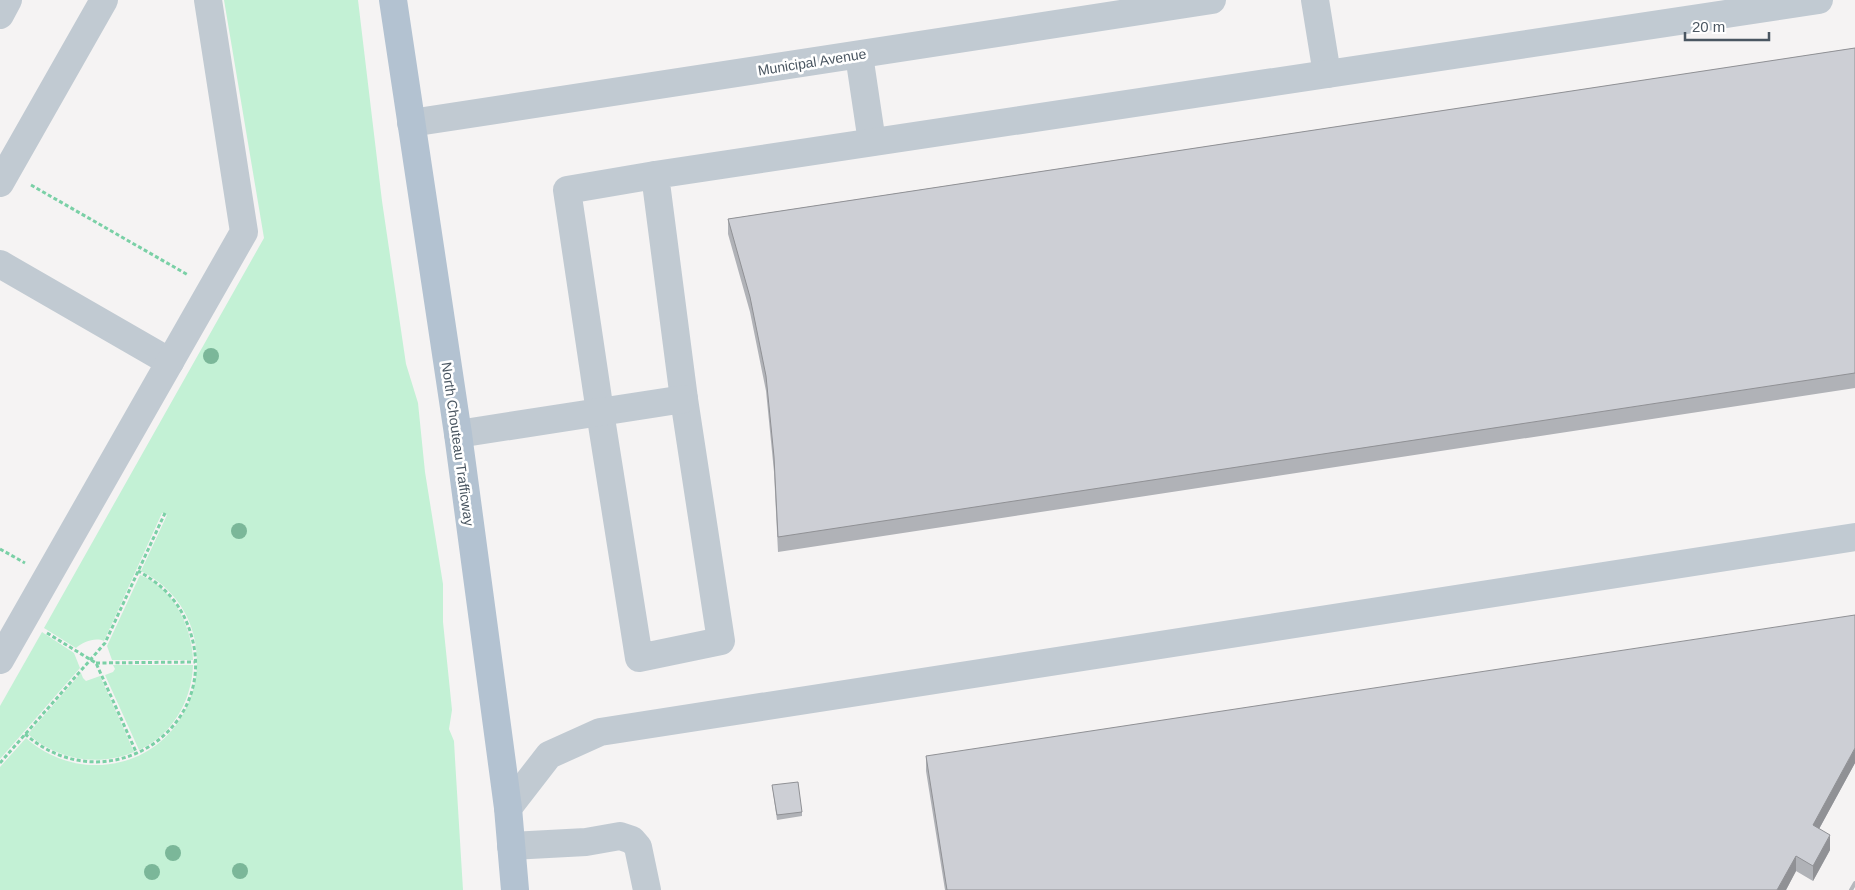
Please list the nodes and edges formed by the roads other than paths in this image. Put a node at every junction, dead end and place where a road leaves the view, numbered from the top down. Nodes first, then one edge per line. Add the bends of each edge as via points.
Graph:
1 (8, 0) edge
2 (104, 0) edge
3 (208, 0) edge
4 (392, 0) edge
5 (1212, 0) edge
6 (1315, 0) edge
7 (1819, 0) edge
8 (1074, 10) edge
9 (0, 15) edge
10 (859, 55) junction
11 (1327, 74) junction
12 (411, 123) junction
13 (872, 142) junction
14 (655, 175) junction
15 (3, 177) edge
16 (0, 264) edge
17 (170, 362) junction
18 (684, 399) junction
19 (600, 412) junction
20 (458, 434) junction
21 (1855, 537) edge
22 (0, 660) edge
23 (508, 808) junction
24 (511, 846) junction
25 (515, 890) edge
26 (648, 890) edge

1 - 9 street
2 - 15 street
3 - 17 street via 244,232
4 - 12 main road, North Chouteau Trafficway
5 - 8 street, Municipal Avenue
6 - 11 street
7 - 11 street
8 - 10 street, Municipal Avenue
10 - 12 street, Municipal Avenue
10 - 13 street
11 - 13 street
12 - 20 main road, North Chouteau Trafficway
13 - 14 street
14 - 18 street
14 - 19 street via 567,190
16 - 17 street
17 - 22 street
18 - 19 street
18 - 19 street via 721,641 639,658
19 - 20 street
20 - 23 main road, North Chouteau Trafficway
21 - 23 street via 600,732 549,755
23 - 24 main road, North Chouteau Trafficway
24 - 25 main road, North Chouteau Trafficway
24 - 26 street via 586,842 620,836 632,840 638,847

